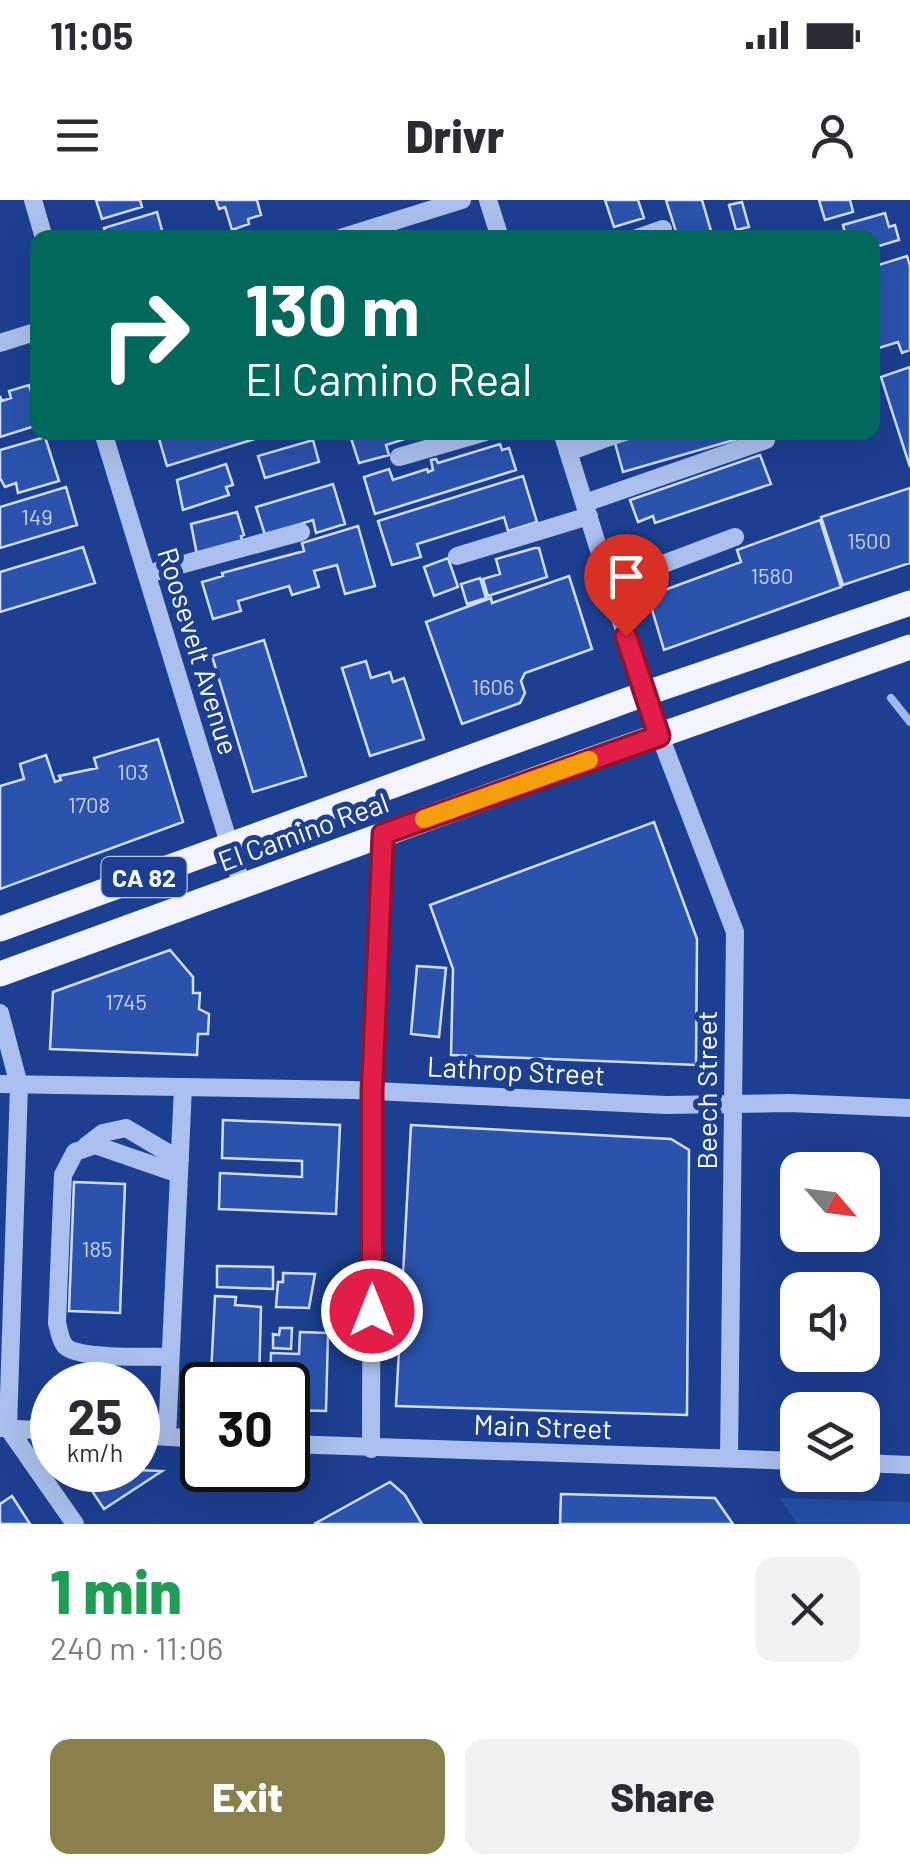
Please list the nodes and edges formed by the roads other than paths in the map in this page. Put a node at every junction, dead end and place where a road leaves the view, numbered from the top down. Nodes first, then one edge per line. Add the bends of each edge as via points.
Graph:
1 (32, 200) edge
2 (462, 200) edge
3 (488, 200) edge
4 (663, 229) dead end
5 (41, 230) edge
6 (366, 230) edge
7 (497, 230) edge
8 (660, 230) edge
9 (30, 334) edge
10 (0, 343) edge
11 (105, 440) edge
12 (456, 440) edge
13 (564, 440) edge
14 (601, 440) edge
15 (766, 440) dead end
16 (568, 452) junction
17 (399, 456) dead end
18 (586, 509) junction
19 (300, 532) dead end
20 (735, 538) dead end
21 (458, 556) dead end
22 (146, 574) junction
23 (610, 584) junction
24 (910, 603) edge
25 (910, 648) edge
26 (644, 694) junction
27 (659, 736) junction
28 (383, 834) junction
29 (230, 846) junction
30 (242, 886) junction
31 (0, 929) edge
32 (0, 974) edge
33 (0, 1013) edge
34 (10, 1084) edge
35 (183, 1087) junction
36 (372, 1091) junction
37 (734, 1103) junction
38 (910, 1108) edge
39 (180, 1167) junction
40 (170, 1356) junction
41 (4, 1428) edge
42 (30, 1429) edge
43 (160, 1437) edge
44 (166, 1437) junction
45 (180, 1438) edge
46 (310, 1445) edge
47 (371, 1449) junction
48 (729, 1458) junction
49 (780, 1460) edge
50 (880, 1464) edge
51 (910, 1465) edge
52 (75, 1524) edge

1 - 5 street
2 - 6 street
3 - 7 street
4 - 8 street
9 - 10 street
11 - 22 street, Roosevelt Avenue
12 - 17 street
13 - 16 street, Beech Street
14 - 16 street
15 - 18 street
16 - 18 street, Beech Street
18 - 21 street
18 - 23 street, Beech Street
19 - 22 street
20 - 23 street
22 - 29 street, Roosevelt Avenue
23 - 26 street, Beech Street
24 - 26 main road, El Camino Real / CA 82
25 - 27 main road, El Camino Real / CA 82
26 - 27 street, Beech Street
26 - 29 main road, El Camino Real / CA 82
27 - 28 main road, El Camino Real / CA 82
27 - 37 street, Beech Street via 735,932
28 - 30 main road, El Camino Real / CA 82
28 - 36 street
29 - 30 street, Roosevelt Avenue
29 - 31 main road, El Camino Real / CA 82
30 - 32 main road, El Camino Real / CA 82
33 - 34 street
34 - 35 street, Lathrop Street
34 - 41 street
35 - 36 street, Lathrop Street
35 - 39 street
36 - 37 street, Lathrop Street
36 - 47 street
37 - 38 street, Lathrop Street
37 - 48 street, Beech Street
39 - 40 street
39 - 40 street via 126,1128 75,1152 63,1174 56,1323 66,1346 83,1354
40 - 44 street
41 - 42 street
41 - 52 street
43 - 44 street
44 - 45 street
46 - 47 street, Main Street
47 - 48 street, Main Street
48 - 49 street, Main Street
50 - 51 street

